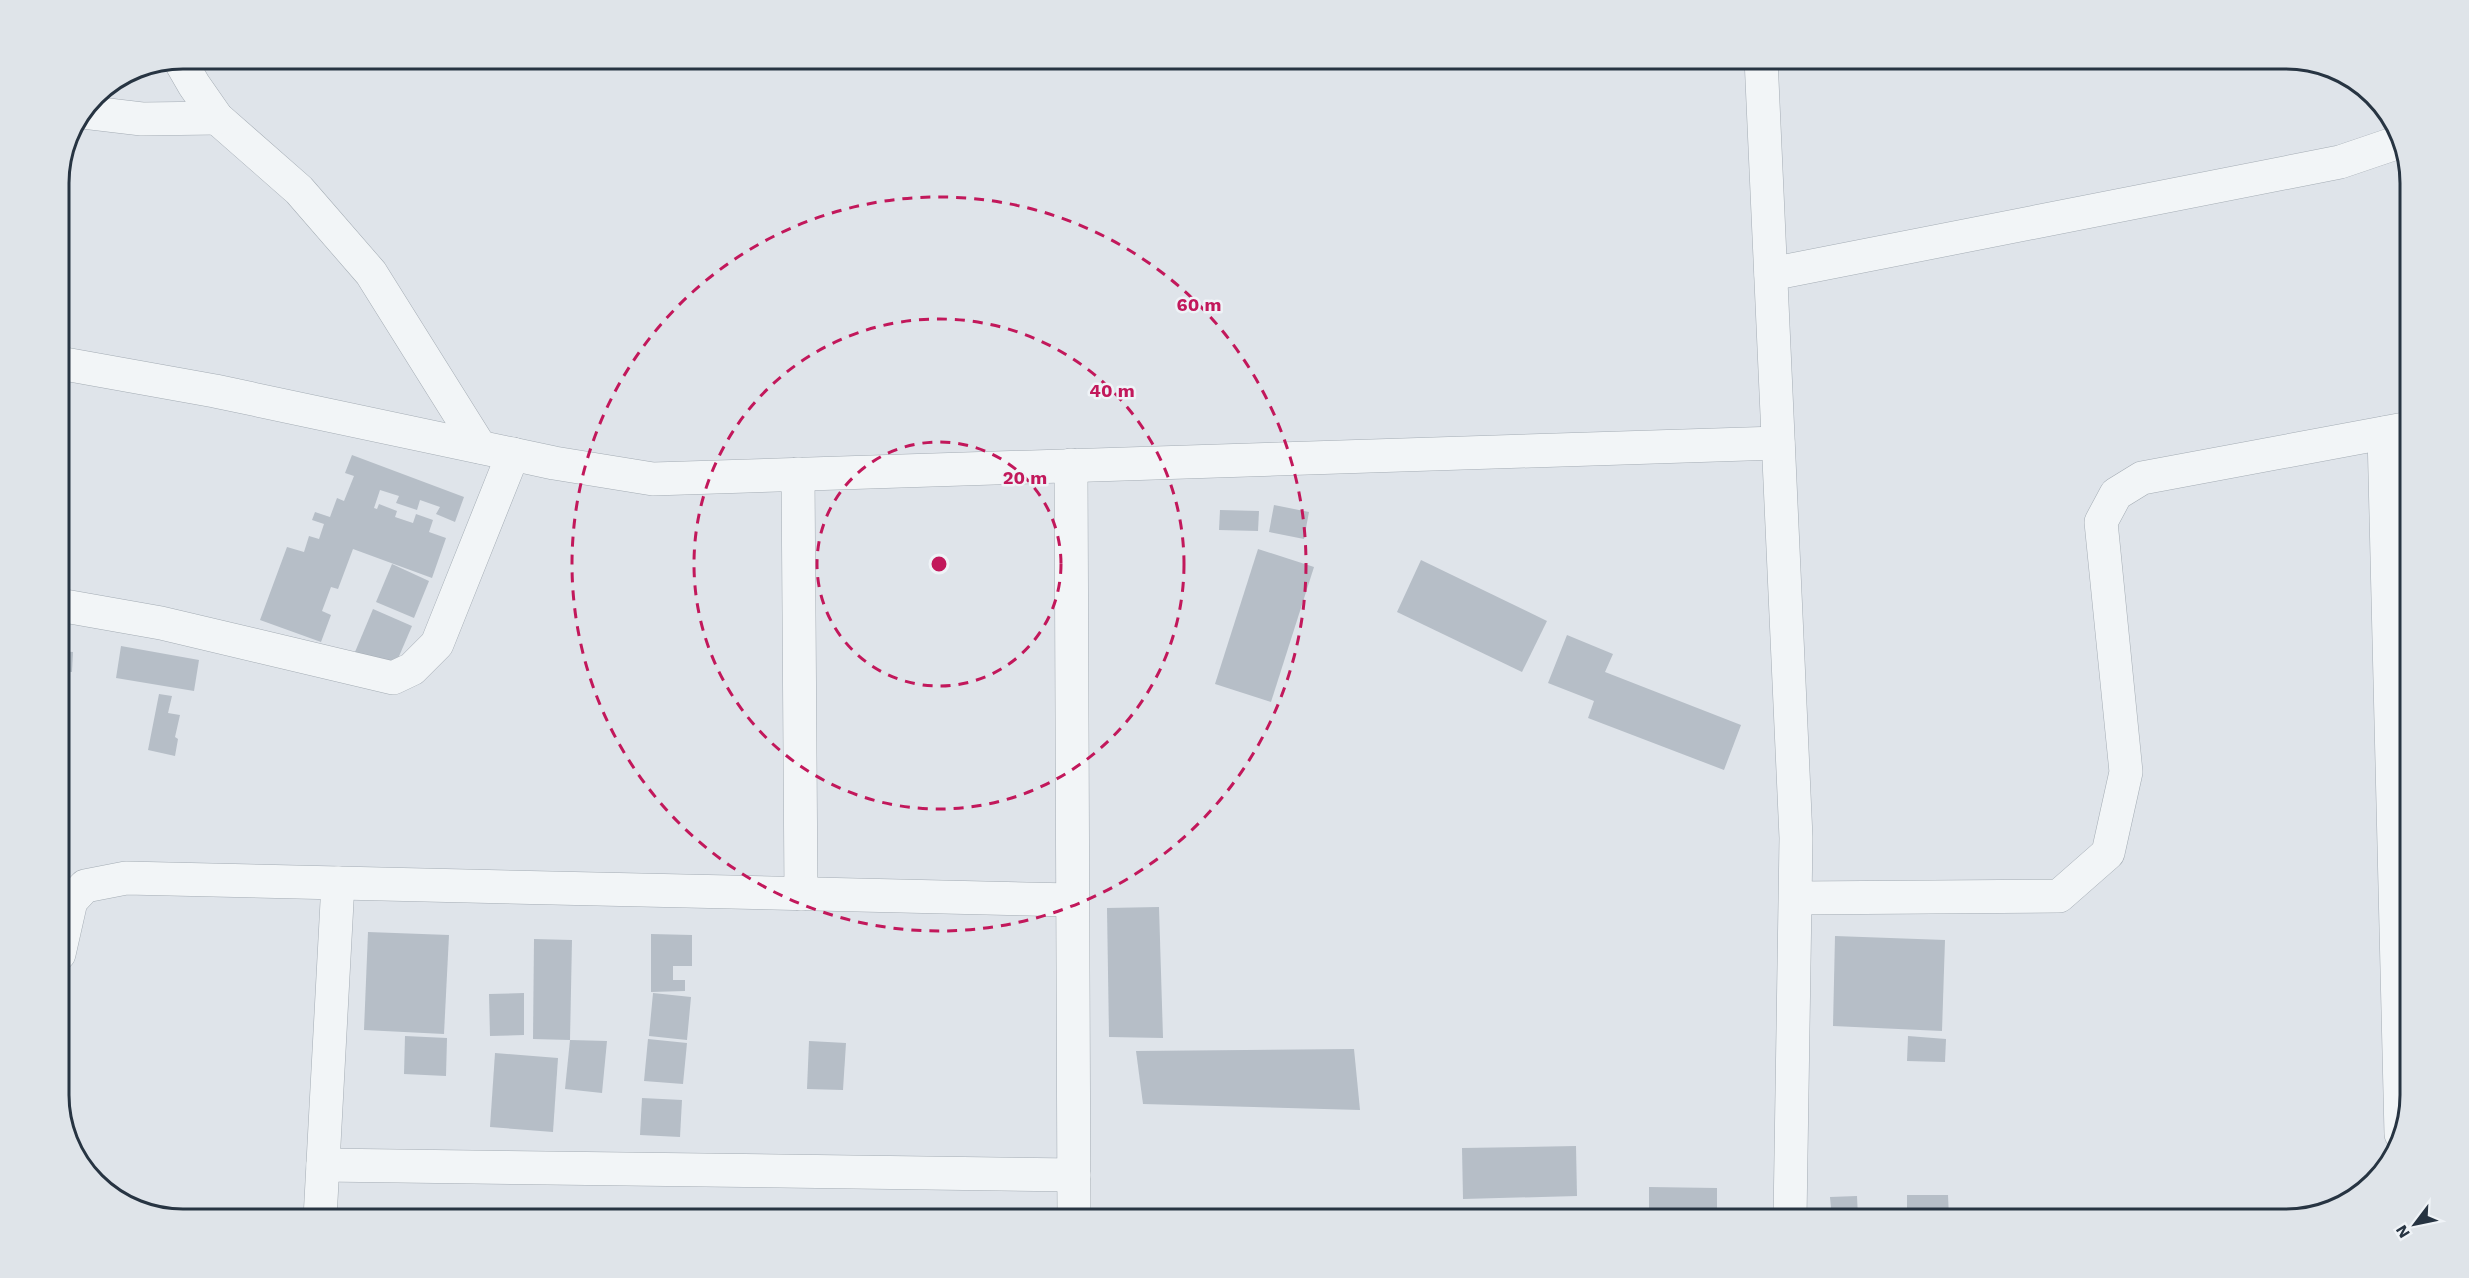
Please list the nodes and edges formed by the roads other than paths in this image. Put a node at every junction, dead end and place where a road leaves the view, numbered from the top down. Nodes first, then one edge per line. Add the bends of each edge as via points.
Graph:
1 (185, 69) edge
2 (1762, 69) edge
3 (94, 113) edge
4 (218, 118) junction
5 (2393, 144) edge
6 (1771, 274) junction
7 (69, 365) edge
8 (2397, 430) edge
9 (1778, 442) junction
10 (480, 447) junction
11 (513, 454) junction
12 (1071, 465) junction
13 (798, 474) junction
14 (69, 607) edge
15 (2400, 852) edge
16 (338, 883) junction
17 (801, 894) junction
18 (1796, 898) junction
19 (1072, 900) junction
20 (69, 909) edge
21 (323, 1165) junction
22 (1074, 1175) junction
23 (321, 1209) edge
24 (1074, 1209) edge
25 (1790, 1209) edge

1 - 4 street
2 - 6 street
3 - 4 street via 142,119
4 - 10 street via 299,190 371,273
5 - 6 street via 2340,162
6 - 9 street
7 - 10 street
8 - 15 street
8 - 18 street via 2142,478 2116,494 2101,522 2126,772 2108,853 2060,896
9 - 12 street
9 - 18 street
10 - 11 street
11 - 13 street via 654,479
11 - 14 street via 437,644 412,669 393,678 160,623
12 - 13 street
12 - 19 street
13 - 17 street
16 - 17 street
16 - 20 street via 126,878 86,886 71,900
16 - 21 street
17 - 19 street
18 - 25 street
19 - 22 street
21 - 22 street
21 - 23 street
22 - 24 street

